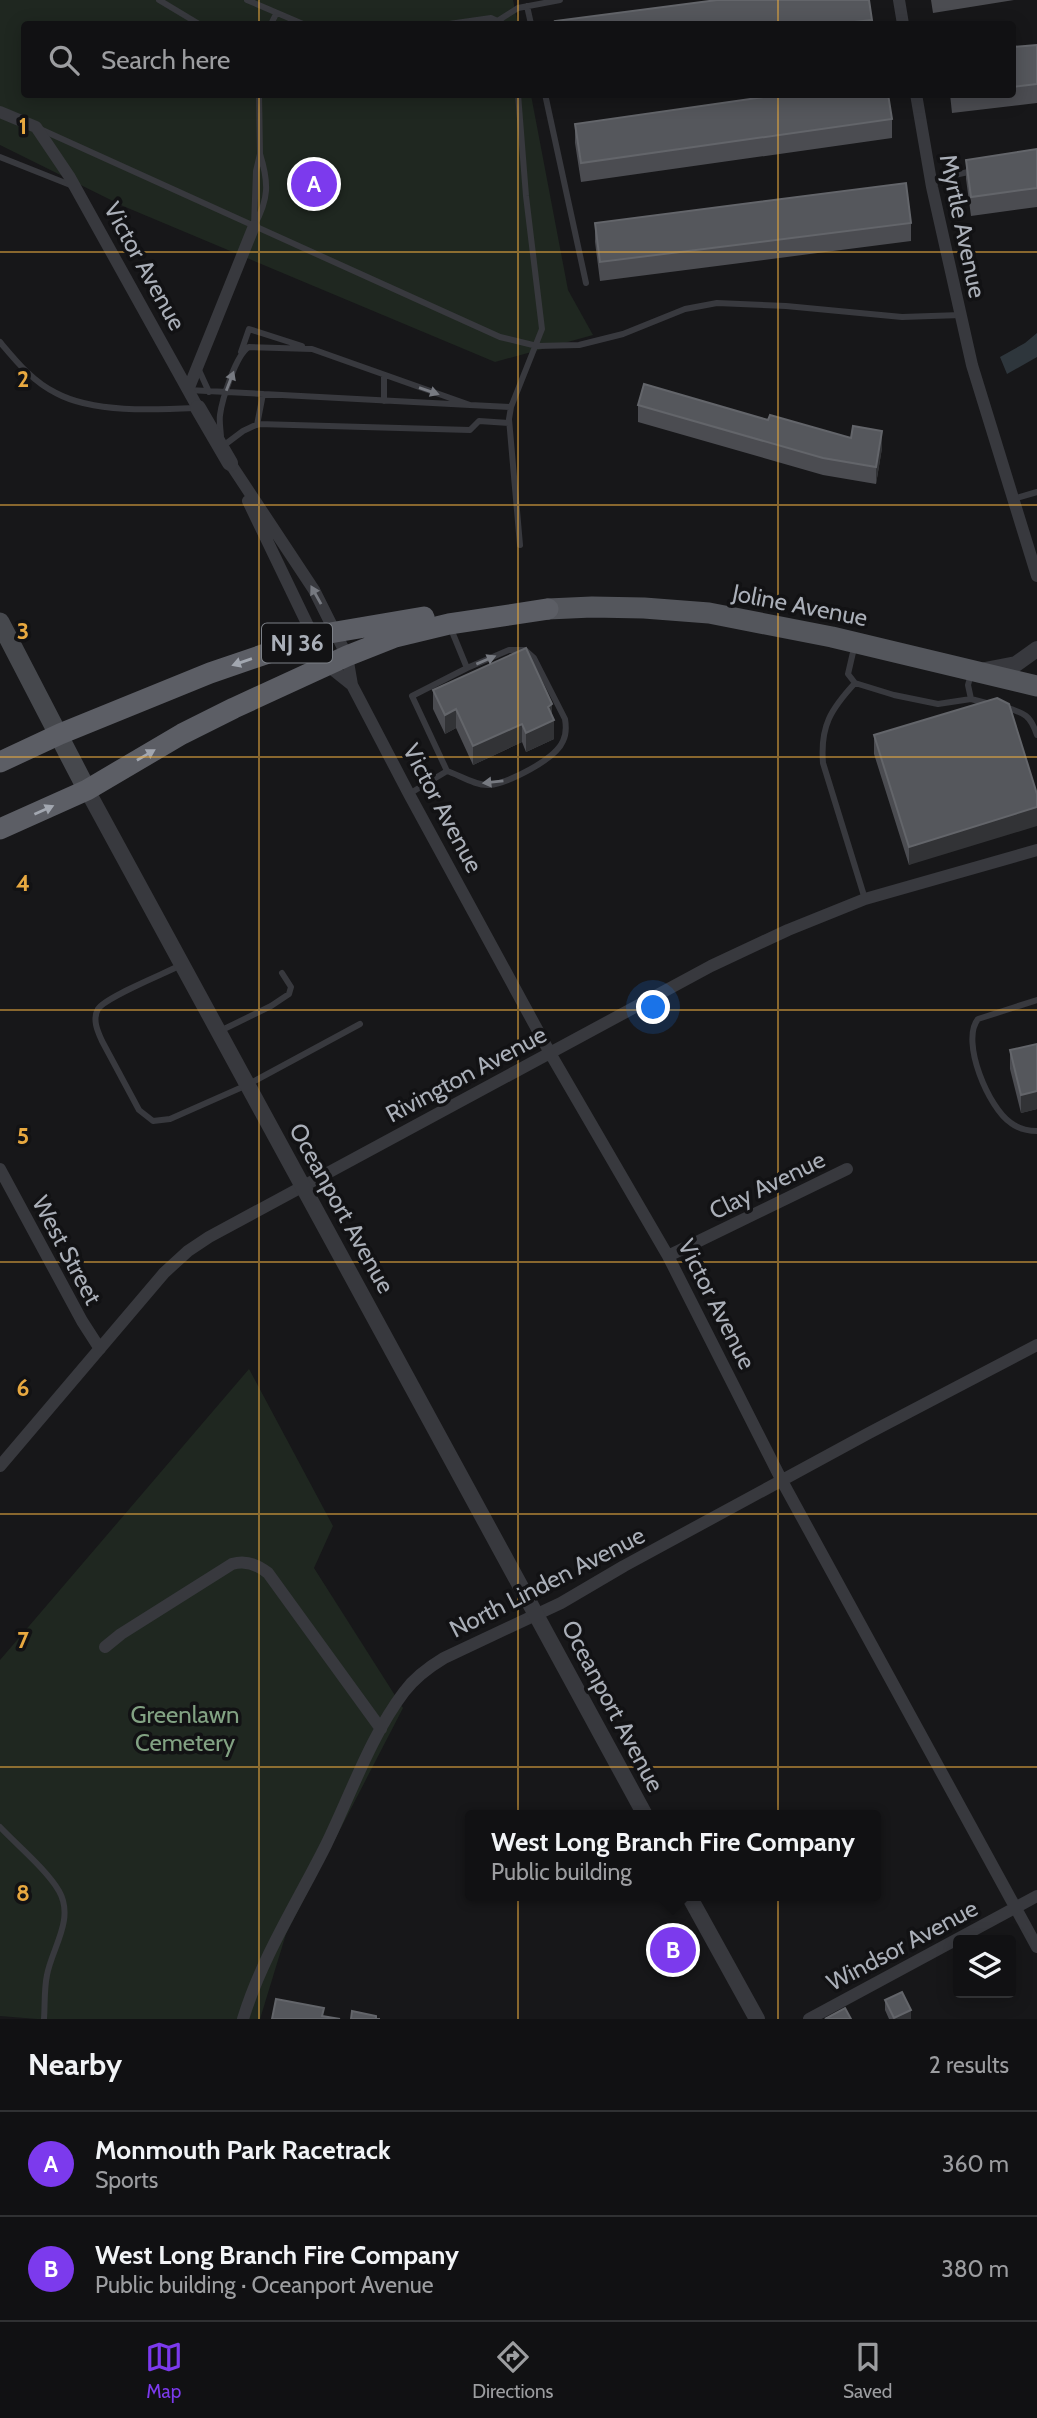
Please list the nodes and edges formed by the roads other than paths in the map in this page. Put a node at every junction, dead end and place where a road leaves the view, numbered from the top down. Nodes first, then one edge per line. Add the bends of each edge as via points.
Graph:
1 (159, 0) edge
2 (247, 0) edge
3 (560, 0) edge
4 (899, 0) edge
5 (527, 6) junction
6 (276, 14) junction
7 (194, 21) edge
8 (272, 21) edge
9 (287, 21) edge
10 (466, 21) edge
11 (498, 21) edge
12 (503, 21) edge
13 (530, 21) edge
14 (902, 21) edge
15 (259, 98) edge
16 (518, 98) edge
17 (546, 98) edge
18 (917, 98) edge
19 (0, 112) edge
20 (36, 127) junction
21 (0, 157) edge
22 (984, 169) edge
23 (931, 180) junction
24 (75, 187) junction
25 (254, 226) junction
26 (586, 283) dead end
27 (961, 315) junction
28 (0, 342) edge
29 (537, 346) junction
30 (312, 349) junction
31 (240, 354) junction
32 (198, 367) junction
33 (384, 375) junction
34 (188, 390) junction
35 (209, 391) junction
36 (226, 393) junction
37 (264, 394) junction
38 (384, 401) junction
39 (470, 405) junction
40 (480, 406) junction
41 (511, 407) junction
42 (198, 408) junction
43 (479, 421) junction
44 (509, 423) junction
45 (257, 425) junction
46 (222, 448) junction
47 (230, 463) junction
48 (1037, 492) edge
49 (1013, 499) junction
50 (520, 545) dead end
51 (1037, 576) edge
52 (548, 609) junction
53 (0, 622) edge
54 (449, 624) junction
55 (335, 632) junction
56 (314, 638) junction
57 (855, 642) junction
58 (1037, 649) edge
59 (347, 656) junction
60 (327, 665) junction
61 (467, 668) junction
62 (975, 670) junction
63 (855, 683) junction
64 (352, 685) junction
65 (1037, 686) edge
66 (971, 699) junction
67 (60, 734) junction
68 (1037, 735) edge
69 (0, 762) edge
70 (447, 771) junction
71 (87, 790) junction
72 (409, 794) junction
73 (0, 830) edge
74 (1037, 850) edge
75 (865, 900) junction
76 (182, 965) junction
77 (282, 974) dead end
78 (1037, 1000) edge
79 (360, 1024) dead end
80 (219, 1032) junction
81 (550, 1053) junction
82 (247, 1085) junction
83 (1037, 1131) edge
84 (0, 1169) edge
85 (847, 1169) dead end
86 (303, 1186) junction
87 (668, 1256) junction
88 (1037, 1345) edge
89 (100, 1349) junction
90 (0, 1466) edge
91 (782, 1481) junction
92 (536, 1614) junction
93 (105, 1647) dead end
94 (381, 1729) junction
95 (642, 1810) edge
96 (0, 1826) edge
97 (1037, 1896) edge
98 (692, 1901) edge
99 (1015, 1908) junction
100 (1037, 1947) edge
101 (44, 2019) edge
102 (243, 2019) edge
103 (757, 2019) edge
104 (809, 2019) edge

1 - 7 lane
2 - 6 lane
3 - 5 lane
4 - 14 street
5 - 12 lane via 517,8
5 - 13 lane
6 - 8 lane
6 - 9 lane
10 - 11 lane
15 - 25 lane via 266,202
16 - 29 lane via 542,329
17 - 26 lane
18 - 23 street, Myrtle Avenue
19 - 20 street
20 - 24 street, Victor Avenue
20 - 25 lane
21 - 24 lane
22 - 23 lane
23 - 27 street, Myrtle Avenue
24 - 34 street, Victor Avenue
25 - 29 lane via 500,337
25 - 32 street
27 - 29 lane via 902,317 717,303 685,309 598,342
27 - 49 street, Myrtle Avenue
28 - 42 lane via 32,376 68,399 126,407
29 - 41 lane
30 - 31 lane via 255,347
30 - 31 lane via 249,329
30 - 33 lane
36 -> 31 lane
32 - 34 street
32 - 35 lane
33 - 38 lane
33 -> 39 lane
34 - 35 lane
34 - 42 street, Victor Avenue
35 - 36 lane
36 - 37 lane
36 - 46 lane via 220,413
37 - 38 lane
37 - 45 lane
38 - 39 lane
39 - 40 lane
40 - 41 lane
40 - 43 lane
41 - 44 lane
42 - 46 street, Victor Avenue
43 - 44 lane
43 - 45 lane via 470,430
44 - 50 lane
45 - 46 lane
46 - 47 street, Victor Avenue
55 -> 47 street, Victor Avenue via 314,590
47 - 56 street, Victor Avenue
48 - 49 lane
49 - 51 street
52 - 54 highway, NJ 36
52 - 55 highway, NJ 36 via 452,613
52 - 57 main road, Joline Avenue / NJ 36 via 645,608 709,614
53 - 67 main road, Oceanport Avenue
54 - 59 highway, NJ 36 via 395,637
54 - 61 lane
55 - 56 highway, NJ 36
55 - 59 street, Victor Avenue
56 - 60 street, Victor Avenue
56 -> 67 highway, NJ 36 via 209,673
57 - 62 main road, Joline Avenue / NJ 36
57 - 63 lane via 848,674
58 - 62 street via 1016,664
59 - 60 highway, NJ 36
59 - 64 street, Victor Avenue
60 - 64 street, Victor Avenue
71 -> 60 highway, NJ 36 via 182,734
61 - 70 lane via 412,696
61 -> 70 lane via 509,650 525,650 534,658 565,719 563,741 551,757 509,780 486,785
62 - 65 main road, Joline Avenue / NJ 36
62 - 66 lane via 968,685
63 - 66 lane via 944,705
63 - 75 lane via 834,706 821,744
64 - 72 street, Victor Avenue
66 - 68 lane via 1025,713
67 - 69 highway, NJ 36
67 - 71 main road, Oceanport Avenue
70 - 72 lane
73 -> 71 highway, NJ 36
71 - 76 street, Oceanport Avenue
72 - 81 street, Victor Avenue
74 - 75 street, Rivington Avenue
75 - 81 street, Rivington Avenue via 711,966
76 - 80 street, Oceanport Avenue
76 - 82 lane via 112,999 97,1014 102,1041 134,1101 144,1115 162,1121
77 - 80 lane via 289,994
78 - 83 lane via 978,1019 971,1032 976,1065 993,1102 1009,1122
79 - 82 lane
80 - 82 street, Oceanport Avenue
81 - 86 street, Rivington Avenue
81 - 87 street, Victor Avenue
82 - 86 street, Oceanport Avenue
84 - 89 street, West Street
85 - 87 street, Clay Avenue
86 - 89 street, Rivington Avenue via 187,1251
86 - 92 street, Oceanport Avenue
87 - 91 street, Victor Avenue
88 - 91 street, North Linden Avenue
89 - 90 street, Rivington Avenue
91 - 92 street, North Linden Avenue
91 - 99 street, Victor Avenue
92 - 94 street, North Linden Avenue via 427,1668 403,1693
92 - 95 street, Oceanport Avenue
93 - 94 street via 232,1564 249,1562 268,1573
94 - 102 street, North Linden Avenue via 280,1929
96 - 101 lane via 64,1900 64,1925 46,1979
97 - 99 street, Windsor Avenue
98 - 103 street
99 - 100 street, Victor Avenue
99 - 104 street, Windsor Avenue

